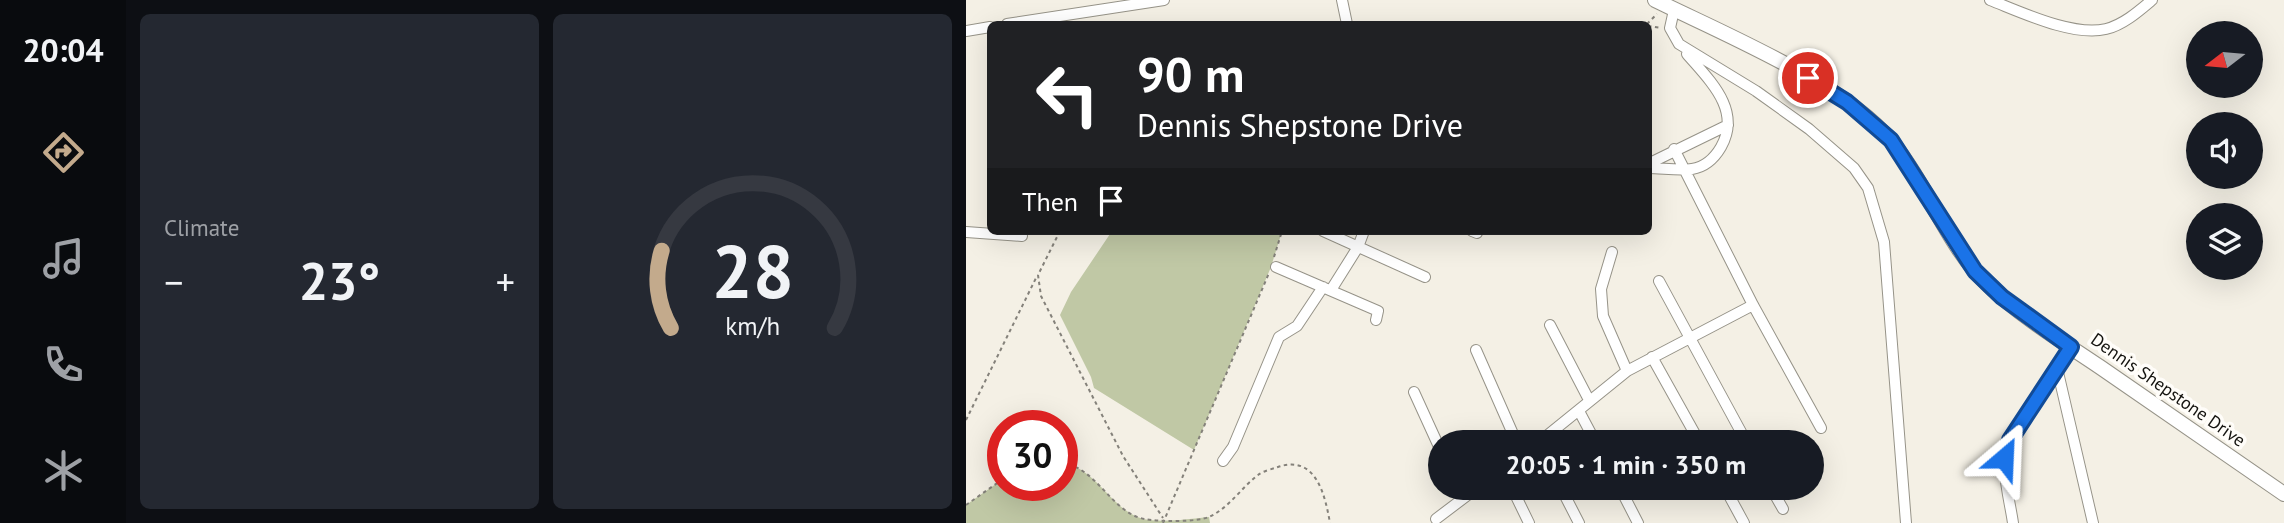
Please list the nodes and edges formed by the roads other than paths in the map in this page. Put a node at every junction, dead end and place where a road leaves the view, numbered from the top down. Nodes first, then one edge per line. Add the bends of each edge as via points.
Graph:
1 (1164, 0) edge
2 (1342, 0) edge
3 (1990, 0) edge
4 (2152, 0) edge
5 (1664, 5) edge
6 (1027, 21) edge
7 (1346, 21) edge
8 (987, 28) edge
9 (966, 31) edge
10 (1679, 44) junction
11 (1728, 125) junction
12 (1674, 149) junction
13 (1652, 163) edge
14 (1652, 166) edge
15 (1684, 170) junction
16 (966, 232) edge
17 (987, 234) edge
18 (1008, 235) edge
19 (1332, 235) edge
20 (1362, 235) edge
21 (1022, 236) dead end
22 (1358, 247) junction
23 (1612, 252) dead end
24 (1276, 267) dead end
25 (1425, 276) dead end
26 (1659, 281) dead end
27 (1327, 289) junction
28 (1754, 305) junction
29 (1376, 320) dead end
30 (1550, 325) dead end
31 (1691, 339) junction
32 (2071, 347) junction
33 (1476, 350) dead end
34 (1653, 357) junction
35 (2057, 368) junction
36 (1627, 371) junction
37 (1414, 393) dead end
38 (1589, 400) junction
39 (1579, 411) junction
40 (1821, 428) dead end
41 (1431, 430) edge
42 (1511, 430) edge
43 (1555, 430) edge
44 (1589, 430) edge
45 (1693, 430) edge
46 (1740, 430) edge
47 (1223, 461) dead end
48 (2284, 494) edge
49 (1454, 500) edge
50 (1518, 500) edge
51 (1567, 500) edge
52 (1627, 500) edge
53 (1732, 500) edge
54 (1778, 500) edge
55 (1783, 509) dead end
56 (1436, 519) dead end
57 (1530, 523) edge
58 (1579, 523) edge
59 (1639, 523) edge
60 (1744, 523) edge
61 (1906, 523) edge
62 (2013, 523) edge
63 (2093, 523) edge

1 - 6 street
2 - 7 street
3 - 4 street via 2036,18 2097,30 2112,27
5 - 10 street
5 - 32 street, Dennis Shepstone Drive via 1826,88 1873,122 1909,165 1975,271 2002,297
8 - 9 street
10 - 11 street via 1723,98
10 - 61 street via 1809,129 1854,168 1868,188 1884,242
11 - 12 street
11 - 15 street via 1723,143 1708,163
12 - 13 street
12 - 15 street
14 - 15 street
15 - 28 street
16 - 17 street
18 - 21 street
19 - 22 street
20 - 22 street
22 - 25 street
22 - 27 street
23 - 36 street via 1601,289 1604,316
24 - 27 street
26 - 31 street
27 - 29 street via 1378,311
27 - 47 street via 1297,326 1279,337
28 - 31 street
28 - 40 street
30 - 38 street
31 - 34 street
31 - 46 street
32 - 35 street
32 - 48 street, Dennis Shepstone Drive
33 - 42 street
34 - 36 street
34 - 45 street
35 - 62 street via 2006,451
35 - 63 street
36 - 38 street
37 - 41 street
38 - 39 street
39 - 43 street
39 - 44 street
49 - 56 street
50 - 57 street
51 - 58 street
52 - 59 street
53 - 60 street
54 - 55 street

